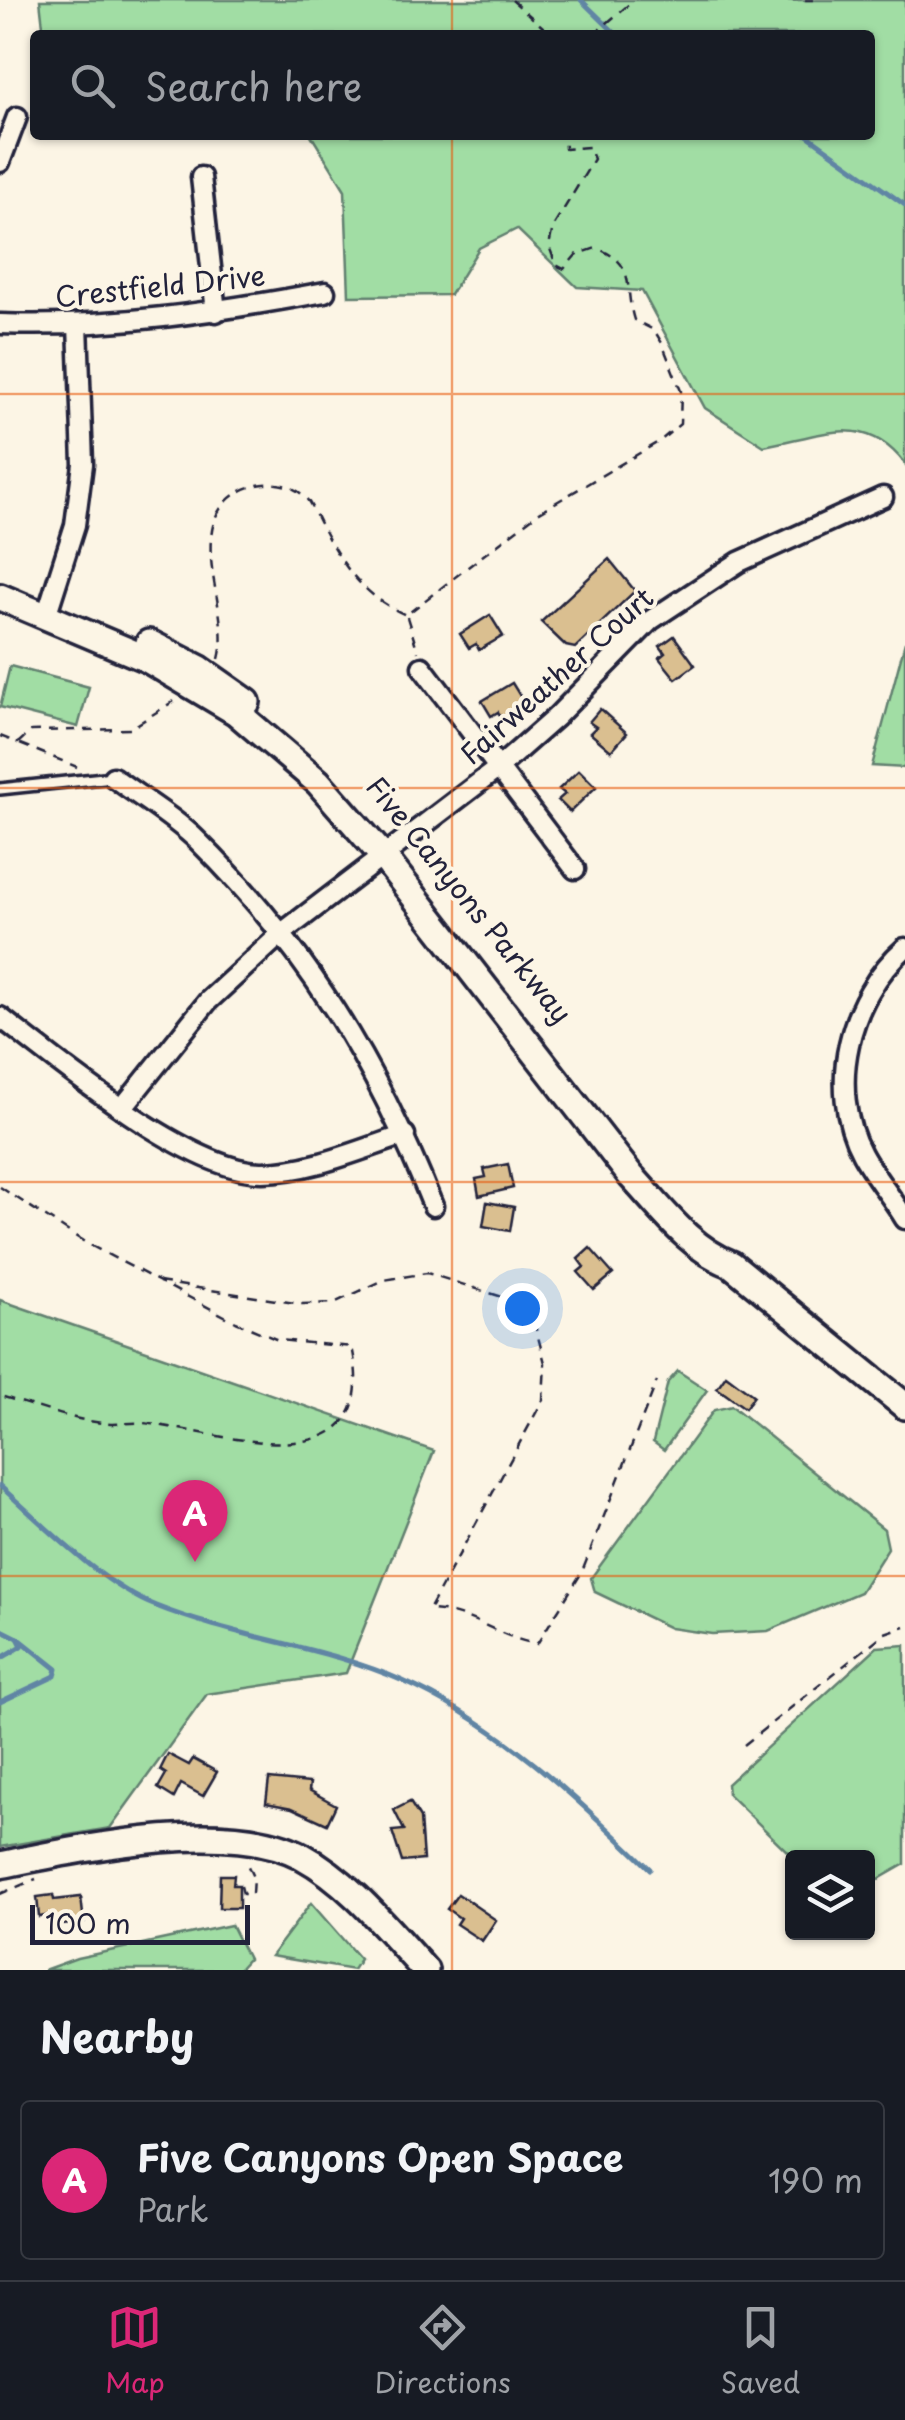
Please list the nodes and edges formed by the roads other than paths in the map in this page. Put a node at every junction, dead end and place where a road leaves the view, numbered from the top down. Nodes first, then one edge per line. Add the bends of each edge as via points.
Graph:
1 (17, 117) dead end
2 (0, 162) edge
3 (200, 176) dead end
4 (325, 292) dead end
5 (216, 312) junction
6 (0, 324) edge
7 (78, 324) junction
8 (883, 497) dead end
9 (0, 586) edge
10 (0, 597) edge
11 (49, 608) junction
12 (422, 666) road end
13 (497, 769) junction
14 (112, 777) joint
15 (0, 789) edge
16 (388, 851) junction
17 (575, 869) dead end
18 (282, 934) junction
19 (905, 948) edge
20 (0, 1018) edge
21 (123, 1107) junction
22 (405, 1134) junction
23 (433, 1206) dead end
24 (905, 1219) edge
25 (905, 1406) edge
26 (0, 1865) edge
27 (424, 1970) edge

1 - 2 street
3 - 5 street
4 - 5 street, Crestfield Drive
5 - 7 street, Crestfield Drive
6 - 7 street, Crestfield Drive
7 - 11 street via 83,464 75,525
8 - 13 street, Fairweather Court via 739,562 651,620
9 - 11 main road, Five Canyons Parkway
10 - 11 main road, Five Canyons Parkway
11 - 16 main road, Five Canyons Parkway via 195,677 288,736
12 - 13 street
13 - 16 street, Fairweather Court
13 - 17 street
14 - 15 lane
14 - 18 street via 196,839
16 - 18 street, Fairweather Court
16 - 25 main road, Five Canyons Parkway via 730,1264
18 - 21 street, Fairweather Court via 208,1000
18 - 22 street via 367,1058
19 - 24 street via 874,986 847,1042 844,1104 862,1154
20 - 21 street
21 - 22 street via 205,1160 261,1172 313,1166
22 - 23 street
26 - 27 main road via 167,1840 262,1843 300,1855 337,1879

